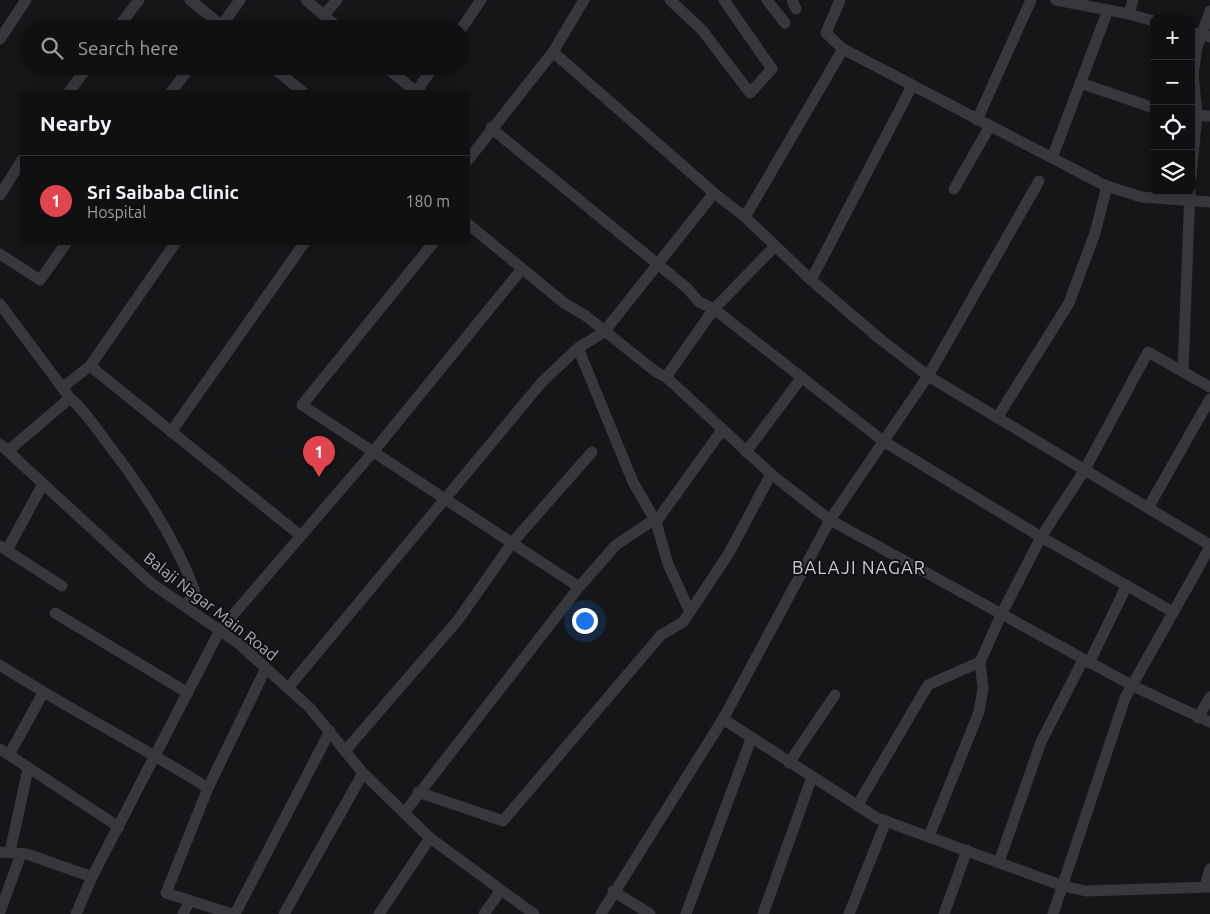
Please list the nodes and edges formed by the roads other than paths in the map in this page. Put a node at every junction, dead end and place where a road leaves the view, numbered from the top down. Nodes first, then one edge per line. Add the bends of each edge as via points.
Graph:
1 (26, 0) edge
2 (139, 0) edge
3 (190, 0) edge
4 (240, 0) edge
5 (306, 0) edge
6 (337, 0) edge
7 (481, 0) edge
8 (584, 0) edge
9 (670, 0) edge
10 (724, 0) edge
11 (768, 0) edge
12 (840, 0) edge
13 (1031, 0) edge
14 (1056, 0) edge
15 (1133, 0) edge
16 (1108, 10) junction
17 (1210, 11) edge
18 (1129, 14) junction
19 (324, 16) junction
20 (124, 20) edge
21 (214, 20) edge
22 (227, 20) edge
23 (329, 20) edge
24 (467, 20) edge
25 (1150, 20) edge
26 (785, 23) dead end
27 (1201, 35) edge
28 (0, 39) edge
29 (843, 49) junction
30 (553, 52) junction
31 (81, 75) edge
32 (184, 75) edge
33 (278, 75) edge
34 (396, 75) edge
35 (428, 75) edge
36 (1080, 83) junction
37 (912, 86) junction
38 (289, 88) edge
39 (70, 90) edge
40 (173, 90) edge
41 (414, 90) edge
42 (417, 90) edge
43 (1194, 105) edge
44 (1150, 107) edge
45 (1195, 115) edge
46 (1210, 116) edge
47 (977, 120) junction
48 (990, 126) junction
49 (491, 128) junction
50 (470, 157) edge
51 (1052, 158) junction
52 (20, 163) edge
53 (1038, 181) dead end
54 (1107, 186) junction
55 (954, 189) dead end
56 (714, 193) junction
57 (0, 195) edge
58 (1190, 196) edge
59 (1210, 202) edge
60 (745, 217) junction
61 (470, 226) edge
62 (65, 245) edge
63 (174, 245) edge
64 (303, 245) edge
65 (432, 245) edge
66 (775, 246) junction
67 (0, 254) edge
68 (657, 265) junction
69 (521, 270) junction
70 (811, 280) junction
71 (0, 304) edge
72 (714, 309) junction
73 (604, 332) junction
74 (578, 348) junction
75 (90, 366) junction
76 (1183, 371) junction
77 (928, 376) junction
78 (666, 377) junction
79 (802, 377) junction
80 (63, 387) junction
81 (1210, 387) edge
82 (70, 398) junction
83 (1210, 399) edge
84 (997, 418) junction
85 (722, 430) junction
86 (171, 432) junction
87 (883, 441) junction
88 (4, 447) edge
89 (373, 452) junction
90 (592, 452) dead end
91 (746, 452) junction
92 (1084, 471) junction
93 (770, 474) junction
94 (43, 484) junction
95 (443, 498) junction
96 (1148, 508) junction
97 (830, 520) junction
98 (656, 522) junction
99 (301, 536) junction
100 (1041, 537) junction
101 (512, 543) junction
102 (1210, 546) edge
103 (4, 548) edge
104 (1127, 585) junction
105 (62, 586) dead end
106 (580, 587) junction
107 (186, 605) junction
108 (690, 612) junction
109 (1173, 612) junction
110 (55, 613) dead end
111 (1002, 615) junction
112 (220, 630) junction
113 (1086, 661) junction
114 (980, 662) junction
115 (0, 665) edge
116 (266, 668) junction
117 (1132, 686) junction
118 (288, 688) junction
119 (43, 693) junction
120 (188, 693) junction
121 (834, 695) dead end
122 (1210, 698) edge
123 (1198, 718) junction
124 (722, 719) junction
125 (1210, 722) edge
126 (330, 731) junction
127 (751, 739) junction
128 (345, 751) junction
129 (5, 752) edge
130 (157, 756) junction
131 (789, 763) junction
132 (28, 769) junction
133 (362, 773) junction
134 (812, 777) junction
135 (208, 788) junction
136 (418, 792) junction
137 (857, 806) junction
138 (404, 813) junction
139 (886, 821) junction
140 (118, 827) junction
141 (928, 836) junction
142 (430, 838) junction
143 (967, 850) junction
144 (10, 853) edge
145 (999, 862) junction
146 (1210, 869) edge
147 (92, 878) junction
148 (1064, 886) junction
149 (1208, 887) edge
150 (501, 890) junction
151 (613, 891) junction
152 (190, 900) junction
153 (0, 912) edge
154 (76, 914) edge
155 (183, 914) edge
156 (232, 914) edge
157 (235, 914) edge
158 (284, 914) edge
159 (378, 914) edge
160 (484, 914) edge
161 (534, 914) edge
162 (601, 914) edge
163 (650, 914) edge
164 (686, 914) edge
165 (763, 914) edge
166 (849, 914) edge
167 (944, 914) edge
168 (1053, 914) edge

1 - 28 street
2 - 20 street
3 - 21 street
4 - 22 street
5 - 19 street
6 - 19 street
7 - 24 street
8 - 30 street
9 - 10 street via 702,30 750,93 772,69
11 - 26 street
12 - 29 street via 826,33
13 - 47 street
14 - 16 street
15 - 18 street
16 - 18 street
16 - 36 street
17 - 27 street
18 - 25 street
19 - 23 street
27 - 43 street via 1193,74
29 - 37 street
29 - 60 street
30 - 49 street
30 - 56 street
31 - 39 street
32 - 40 street
33 - 38 street
34 - 41 street
35 - 42 street
36 - 44 street
36 - 51 street
37 - 47 street
37 - 70 street
45 - 46 street
47 - 48 street
48 - 51 street
48 - 55 street
49 - 50 street
49 - 68 street
51 - 54 street
52 - 57 street
53 - 77 street
54 - 58 street via 1141,197
54 - 84 street via 1095,233 1069,303
56 - 60 street
56 - 68 street
58 - 59 street
58 - 76 street
60 - 66 street
61 - 69 street
62 - 67 street via 40,280
63 - 75 street
64 - 86 street
65 - 89 street via 302,406
66 - 70 street
66 - 72 street
68 - 72 street via 687,288 699,302
68 - 73 street
69 - 73 street
69 - 89 street
70 - 77 street
71 - 80 street
72 - 78 street
72 - 79 street
73 - 74 street
73 - 78 street
74 - 95 street via 542,382
74 - 98 street via 633,482
75 - 80 street
75 - 86 street
76 - 81 street
76 - 92 street via 1148,352
77 - 84 street
77 - 87 street
78 - 85 street
79 - 87 street
79 - 91 street
80 - 82 street
82 - 88 street
82 - 107 street via 121,460 186,567 195,592
83 - 96 street
84 - 92 street
85 - 91 street
85 - 98 street
86 - 99 street
87 - 97 street
87 - 100 street
88 - 94 street, Balaji Nagar Main Road
89 - 95 street
89 - 99 street
90 - 101 street
91 - 93 street
92 - 96 street
92 - 100 street
93 - 97 street
93 - 108 street via 729,553
94 - 103 street
94 - 107 street, Balaji Nagar Main Road via 151,583
95 - 101 street
95 - 118 street
96 - 102 street
97 - 111 street
97 - 124 street
98 - 106 street via 616,545
98 - 108 street via 668,564
99 - 112 street
100 - 104 street
100 - 111 street
101 - 106 street
101 - 128 street via 458,620
102 - 109 street
103 - 105 street
104 - 109 street
104 - 113 street
106 - 136 street
107 - 112 street, Balaji Nagar Main Road
108 - 136 street via 683,622 662,635 503,821
109 - 117 street
110 - 120 street
111 - 113 street
111 - 114 street
112 - 116 street, Balaji Nagar Main Road
112 - 120 street
113 - 117 street
113 - 145 street via 1041,742
114 - 137 street via 928,685
114 - 141 street via 983,688 979,712
115 - 119 street
116 - 118 street, Balaji Nagar Main Road
116 - 135 street
117 - 123 street
117 - 148 street via 1118,715
118 - 126 street, Balaji Nagar Main Road
119 - 129 street
119 - 130 street
120 - 130 street
121 - 131 street
122 - 123 street
123 - 125 street
124 - 127 street
124 - 151 street
126 - 128 street, Balaji Nagar Main Road
126 - 157 street
127 - 131 street
127 - 164 street
128 - 133 street, Balaji Nagar Main Road
129 - 132 street
130 - 135 street
130 - 140 street
131 - 134 street
132 - 140 street
132 - 144 street
133 - 138 street, Balaji Nagar Main Road
133 - 158 street
134 - 137 street
134 - 165 street
135 - 152 street via 166,892
136 - 138 street
137 - 139 street
138 - 142 street, Balaji Nagar Main Road
139 - 141 street
139 - 166 street
140 - 147 street
141 - 143 street
142 - 150 street, Balaji Nagar Main Road
142 - 159 street
143 - 145 street
143 - 167 street
144 - 147 street via 27,854
144 - 153 street
145 - 148 street
146 - 149 street
147 - 154 street
148 - 149 street via 1086,891
148 - 168 street
150 - 160 street
150 - 161 street, Balaji Nagar Main Road
151 - 162 street
151 - 163 street
152 - 155 street
152 - 156 street

